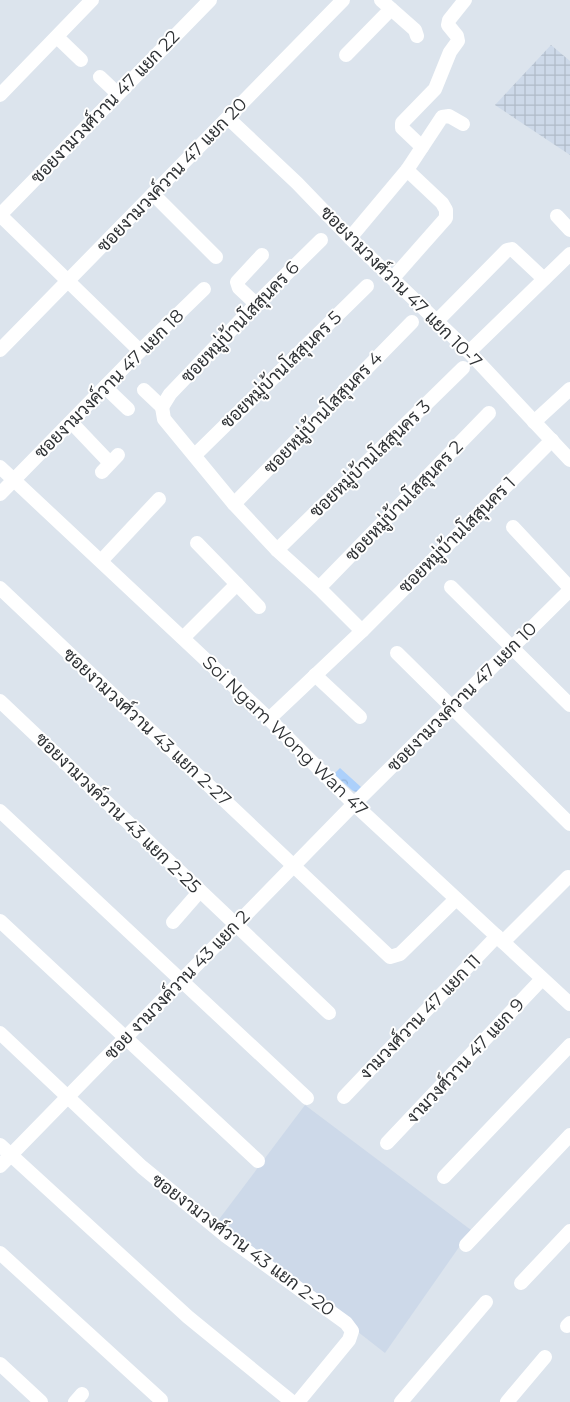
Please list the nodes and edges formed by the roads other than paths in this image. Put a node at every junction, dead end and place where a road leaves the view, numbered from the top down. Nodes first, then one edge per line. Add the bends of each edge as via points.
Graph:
1 (92, 0) edge
2 (210, 0) edge
3 (343, 0) edge
4 (465, 0) edge
5 (386, 4) edge
6 (417, 36) dead end
7 (57, 37) junction
8 (346, 55) dead end
9 (81, 60) dead end
10 (100, 77) dead end
11 (0, 94) edge
12 (118, 94) junction
13 (228, 118) junction
14 (463, 124) dead end
15 (422, 147) junction
16 (407, 170) junction
17 (153, 194) junction
18 (0, 215) edge
19 (557, 216) dead end
20 (570, 230) edge
21 (350, 238) junction
22 (321, 240) dead end
23 (570, 254) edge
24 (262, 255) dead end
25 (216, 257) dead end
26 (394, 278) junction
27 (544, 279) junction
28 (68, 281) junction
29 (367, 286) dead end
30 (204, 289) dead end
31 (256, 304) junction
32 (437, 321) junction
33 (412, 322) dead end
34 (0, 350) edge
35 (140, 351) junction
36 (468, 352) junction
37 (463, 368) dead end
38 (105, 387) junction
39 (570, 389) edge
40 (144, 390) dead end
41 (162, 407) junction
42 (128, 409) dead end
43 (489, 413) dead end
44 (70, 422) junction
45 (534, 422) junction
46 (552, 440) junction
47 (195, 455) junction
48 (570, 460) edge
49 (110, 463) dead end
50 (0, 467) edge
51 (14, 480) junction
52 (0, 494) edge
53 (160, 499) dead end
54 (234, 504) junction
55 (513, 527) dead end
56 (196, 543) dead end
57 (276, 550) junction
58 (101, 562) junction
59 (237, 584) junction
60 (452, 587) dead end
61 (0, 588) edge
62 (319, 588) junction
63 (570, 589) edge
64 (259, 607) dead end
65 (362, 631) junction
66 (183, 638) junction
67 (512, 647) junction
68 (397, 653) dead end
69 (315, 675) junction
70 (0, 701) edge
71 (570, 705) edge
72 (452, 706) junction
73 (360, 718) dead end
74 (269, 719) junction
75 (354, 804) junction
76 (0, 811) edge
77 (570, 824) edge
78 (294, 865) junction
79 (568, 877) dead end
80 (200, 891) junction
81 (456, 899) junction
82 (0, 921) edge
83 (173, 922) dead end
84 (236, 925) junction
85 (500, 939) junction
86 (542, 978) junction
87 (181, 981) junction
88 (570, 1004) edge
89 (329, 1013) dead end
90 (0, 1033) edge
91 (125, 1038) junction
92 (570, 1044) edge
93 (68, 1096) junction
94 (344, 1097) dead end
95 (306, 1098) dead end
96 (570, 1136) edge
97 (387, 1143) dead end
98 (0, 1145) edge
99 (11, 1155) junction
100 (258, 1162) dead end
101 (0, 1166) edge
102 (444, 1177) dead end
103 (570, 1231) edge
104 (466, 1245) dead end
105 (0, 1253) edge
106 (522, 1283) dead end
107 (486, 1302) dead end
108 (545, 1357) dead end
109 (0, 1364) edge
110 (162, 1400) dead end
111 (41, 1402) edge
112 (292, 1402) edge
113 (298, 1402) edge
114 (401, 1402) edge
115 (508, 1402) edge

1 - 7 street
2 - 12 street, ซอยงามวงศ์วาน 47 แยก 22
3 - 13 street, ซอยงามวงค์วาน 47 แยก 20
4 - 15 street via 449,20 448,25 458,41 435,89 402,123 402,128
5 - 6 street via 415,30
5 - 8 street
7 - 9 street
7 - 11 street
10 - 12 street
12 - 18 street, ซอยงามวงศ์วาน 47 แยก 22
13 - 17 street, ซอยงามวงค์วาน 47 แยก 20
13 - 21 street, ซอยงามวงศ์วาน 47 แยก 10-7
14 - 15 street via 449,116 442,117
15 - 16 street
16 - 21 street
16 - 26 street via 442,203 446,218
17 - 25 street
17 - 28 street, ซอยงามวงค์วาน 47 แยก 20
18 - 28 street
19 - 20 street
21 - 26 street, ซอยงามวงศ์วาน 47 แยก 10-7
22 - 31 street, ซอยหมู่บ้านโสสุนคร 6
23 - 27 street
24 - 31 street via 237,282
26 - 32 street, ซอยงามวงศ์วาน 47 แยก 10-7
27 - 32 street via 512,249 507,250
27 - 36 street
28 - 34 street, ซอยงามวงค์วาน 47 แยก 20
28 - 35 street
29 - 47 street, ซอยหมู่บ้านโสสุนคร 5
30 - 35 street, ซอยงามวงค์วาน 47 แยก 18
31 - 41 street, ซอยหมู่บ้านโสสุนคร 6 via 170,394
32 - 36 street, ซอยงามวงศ์วาน 47 แยก 10-7
33 - 54 street, ซอยหมู่บ้านโสสุนคร 4
35 - 38 street, ซอยงามวงค์วาน 47 แยก 18
36 - 45 street, ซอยงามวงศ์วาน 47 แยก 10-7
37 - 57 street, ซอยหมู่บ้านโสสุนคร 3
38 - 42 street
38 - 44 street, ซอยงามวงค์วาน 47 แยก 18
39 - 45 street
40 - 41 street
41 - 47 street via 164,419
43 - 62 street, ซอยหมู่บ้านโสสุนคร 2
44 - 49 street
44 - 51 street, ซอยงามวงค์วาน 47 แยก 18
45 - 46 street, ซอยงามวงศ์วาน 47 แยก 10-7
46 - 48 street, ซอยงามวงศ์วาน 47 แยก 10-7
46 - 65 street, ซอยหมู่บ้านโสสุนคร 1
47 - 54 street
50 - 51 street, Soi Ngam Wong Wan 47
51 - 52 street, ซอยงามวงค์วาน 47 แยก 18
51 - 58 street, Soi Ngam Wong Wan 47
53 - 58 street
54 - 57 street
55 - 63 street
56 - 59 street
57 - 62 street
58 - 66 street, Soi Ngam Wong Wan 47
59 - 64 street
59 - 66 street
60 - 67 street
61 - 78 street, ซอยงามวงศ์วาน 43 แยก 2-27
62 - 65 street
63 - 67 street, ซอยงามวงค์วาน 47 แยก 10
65 - 69 street, ซอยหมู่บ้านโสสุนคร 1
66 - 74 street, Soi Ngam Wong Wan 47
67 - 71 street
67 - 72 street, ซอยงามวงค์วาน 47 แยก 10
68 - 72 street
69 - 73 street
69 - 74 street, ซอยหมู่บ้านโสสุนคร 1
70 - 80 street, ซอยงามวงค์วาน 43 แยก 2-25
72 - 75 street, ซอยงามวงค์วาน 47 แยก 10
72 - 77 street
74 - 75 street, Soi Ngam Wong Wan 47
75 - 78 street, ซอย งามวงค์วาน 43 แยก 2
75 - 81 street, Soi Ngam Wong Wan 47
76 - 87 street
78 - 81 street, ซอยงามวงศ์วาน 43 แยก 2-27 via 390,956 400,954
78 - 84 street, ซอย งามวงค์วาน 43 แยก 2
79 - 85 street, งามวงศ์วาน 47 แยก 11
80 - 83 street
80 - 84 street, ซอยงามวงค์วาน 43 แยก 2-25
81 - 85 street, Soi Ngam Wong Wan 47
82 - 91 street
84 - 87 street, ซอย งามวงค์วาน 43 แยก 2
84 - 89 street, ซอยงามวงค์วาน 43 แยก 2-25
85 - 86 street, Soi Ngam Wong Wan 47
85 - 94 street, งามวงศ์วาน 47 แยก 11
86 - 88 street, Soi Ngam Wong Wan 47
86 - 97 street, งามวงศ์วาน 47 แยก 9
87 - 91 street, ซอย งามวงค์วาน 43 แยก 2
87 - 95 street
90 - 93 street
91 - 93 street, ซอย งามวงค์วาน 43 แยก 2
91 - 100 street
92 - 102 street
93 - 99 street, ซอย งามวงค์วาน 43 แยก 2
93 - 113 street, ซอยงามวงศ์วาน 43 แยก 2-20 via 142,1167 226,1236 352,1330 349,1340
96 - 104 street
98 - 99 street
99 - 101 street, ซอย งามวงค์วาน 43 แยก 2
99 - 112 street via 188,1317
103 - 106 street
105 - 110 street
107 - 114 street
108 - 115 street
109 - 111 street

